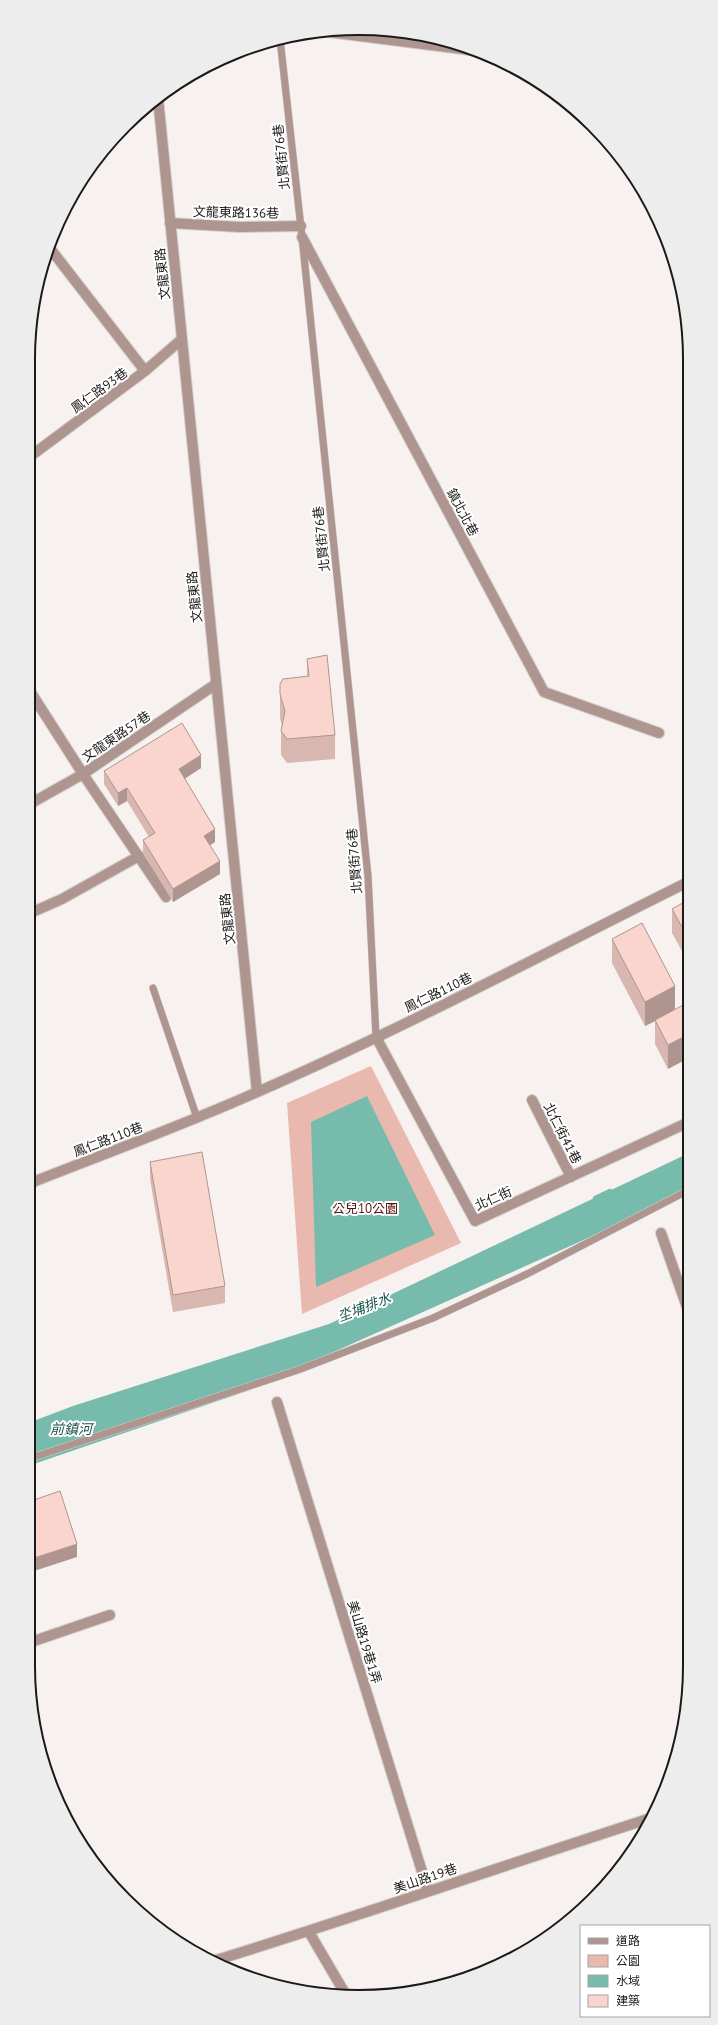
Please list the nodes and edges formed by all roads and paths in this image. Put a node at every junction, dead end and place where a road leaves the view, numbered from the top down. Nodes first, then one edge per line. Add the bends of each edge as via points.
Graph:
1 (354, 35) edge
2 (281, 45) edge
3 (446, 47) edge
4 (159, 105) edge
5 (170, 223) junction
6 (301, 226) junction
7 (302, 237) junction
8 (53, 252) edge
9 (182, 339) junction
10 (145, 372) junction
11 (35, 453) edge
12 (216, 684) junction
13 (35, 699) edge
14 (659, 733) dead end
15 (83, 774) junction
16 (35, 801) edge
17 (140, 856) junction
18 (683, 884) edge
19 (166, 897) dead end
20 (35, 911) edge
21 (153, 988) dead end
22 (376, 1037) junction
23 (257, 1092) junction
24 (532, 1100) dead end
25 (197, 1118) junction
26 (683, 1125) edge
27 (571, 1177) junction
28 (35, 1181) edge
29 (683, 1193) edge
30 (661, 1233) dead end
31 (683, 1296) edge
32 (277, 1402) dead end
33 (35, 1457) edge
34 (110, 1615) dead end
35 (35, 1640) edge
36 (644, 1820) edge
37 (428, 1890) junction
38 (309, 1932) junction
39 (220, 1959) edge
40 (343, 1989) edge

1 - 3 street
2 - 6 lane, 北賢街76巷
4 - 5 street, 文龍東路
5 - 6 street, 文龍東路136巷 via 240,227
5 - 9 street, 文龍東路
6 - 7 lane, 北賢街76巷
7 - 14 street, 鎮北北巷 via 544,692
7 - 22 lane, 北賢街76巷 via 368,876
8 - 10 street
9 - 10 street, 鳳仁路93巷
9 - 12 street, 文龍東路
10 - 11 street, 鳳仁路93巷
12 - 15 street, 文龍東路57巷
12 - 23 street, 文龍東路
13 - 15 street
15 - 16 street, 文龍東路57巷
15 - 17 street
17 - 19 street
17 - 20 street
18 - 22 street, 鳳仁路110巷
21 - 25 lane
22 - 23 street, 鳳仁路110巷
22 - 27 street, 北仁街 via 475,1221
23 - 25 street, 鳳仁路110巷
24 - 27 street, 北仁街41巷
25 - 28 street, 鳳仁路110巷
26 - 27 street, 北仁街
29 - 33 lane via 529,1273 433,1318 298,1370
30 - 31 street
32 - 37 street, 美山路19巷1弄
34 - 35 street
36 - 37 street, 美山路19巷
37 - 38 street, 美山路19巷
38 - 39 street, 美山路19巷
38 - 40 street

